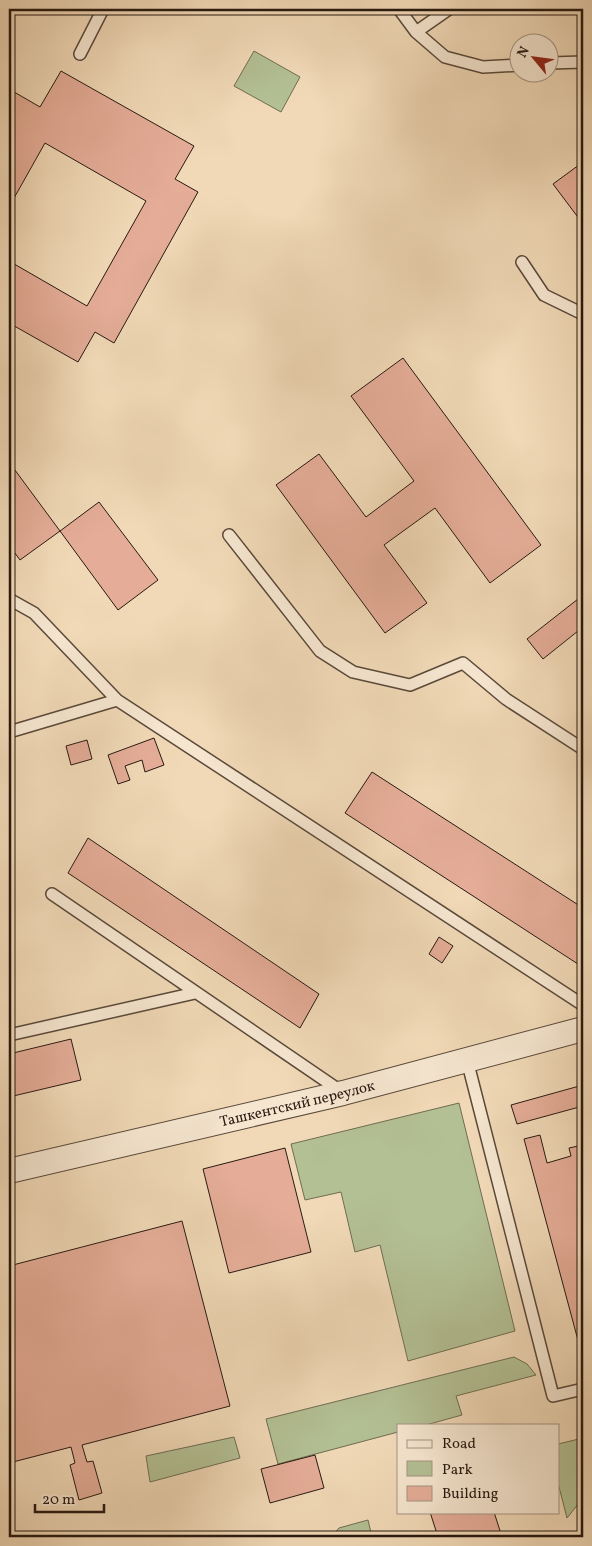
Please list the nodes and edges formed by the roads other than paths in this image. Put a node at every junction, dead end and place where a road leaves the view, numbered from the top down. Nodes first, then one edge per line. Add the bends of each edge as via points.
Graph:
1 (103, 9) edge
2 (399, 9) edge
3 (449, 9) edge
4 (416, 32) junction
5 (80, 54) dead end
6 (583, 62) edge
7 (560, 63) edge
8 (510, 65) edge
9 (522, 262) dead end
10 (583, 314) edge
11 (229, 534) dead end
12 (9, 599) edge
13 (117, 700) junction
14 (9, 732) edge
15 (583, 749) edge
16 (52, 894) dead end
17 (195, 992) junction
18 (583, 1005) edge
19 (583, 1028) edge
20 (9, 1035) edge
21 (467, 1060) junction
22 (343, 1092) junction
23 (9, 1171) edge
24 (583, 1389) edge

1 - 5 lane
2 - 4 lane
3 - 4 lane
4 - 8 lane via 445,57 483,66
6 - 7 lane
9 - 10 lane via 544,295
11 - 15 lane via 320,651 353,672 410,685 463,663 506,699
12 - 13 lane via 34,613
13 - 14 lane
13 - 18 lane
16 - 17 lane
17 - 20 lane
17 - 22 lane
19 - 21 street, Ташкентский переулок
21 - 22 street, Ташкентский переулок
21 - 24 lane via 553,1396
22 - 23 street, Ташкентский переулок

